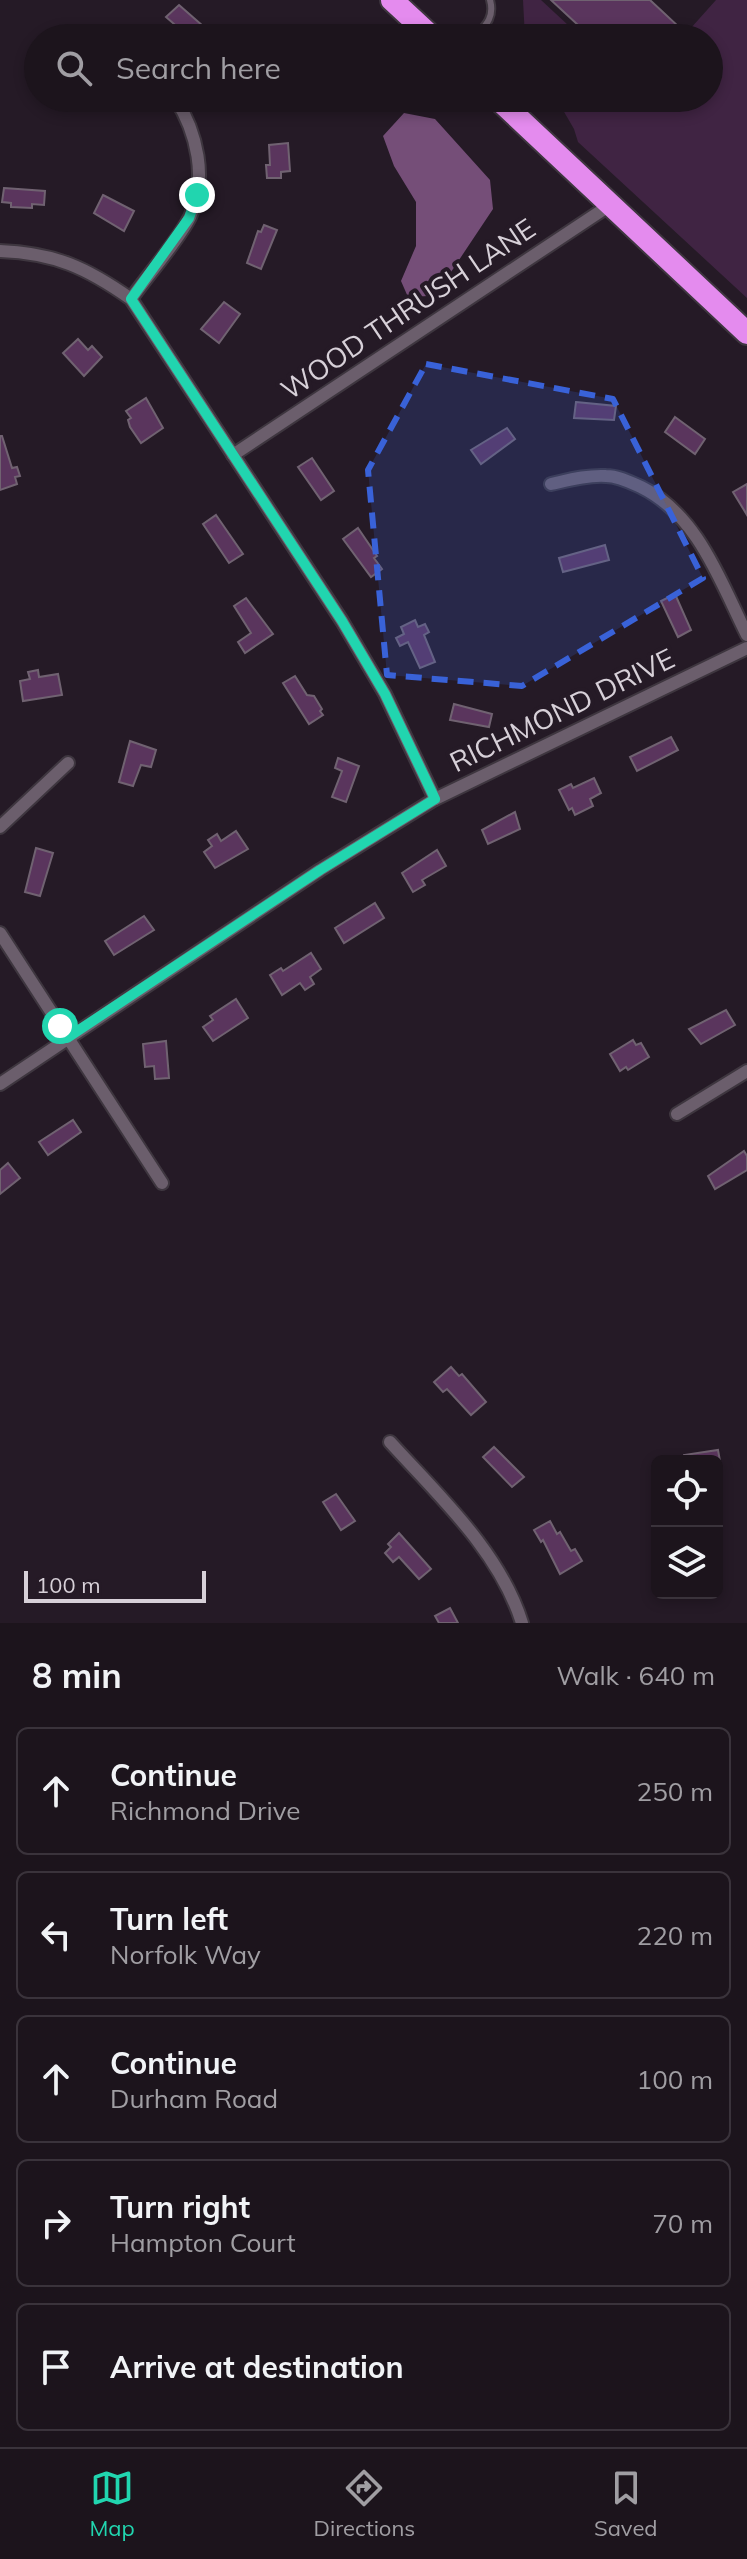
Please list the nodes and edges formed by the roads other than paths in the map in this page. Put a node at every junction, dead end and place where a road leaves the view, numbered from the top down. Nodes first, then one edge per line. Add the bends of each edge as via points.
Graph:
1 (392, 0) edge
2 (490, 0) edge
3 (418, 24) edge
4 (487, 24) edge
5 (182, 112) edge
6 (512, 112) edge
7 (610, 205) junction
8 (0, 251) edge
9 (131, 299) junction
10 (747, 333) edge
11 (233, 455) junction
12 (551, 484) dead end
13 (747, 635) edge
14 (747, 648) edge
15 (68, 763) dead end
16 (435, 799) junction
17 (0, 827) edge
18 (0, 933) edge
19 (67, 1038) junction
20 (747, 1071) edge
21 (0, 1084) edge
22 (677, 1114) dead end
23 (162, 1183) dead end
24 (390, 1442) dead end
25 (522, 1623) edge

1 - 3 highway
2 - 4 lane
5 - 9 street via 194,137 197,195 189,218
6 - 7 highway
7 - 10 highway
7 - 11 street, WOOD THRUSH LANE
8 - 9 street via 62,260
9 - 11 street
11 - 16 street via 385,694
12 - 13 street via 608,476 654,494 680,514
14 - 16 street, RICHMOND DRIVE
15 - 17 street
16 - 19 street, RICHMOND DRIVE
18 - 19 street
19 - 21 street, RICHMOND DRIVE
19 - 23 street
20 - 22 street
24 - 25 street via 470,1531 503,1579

